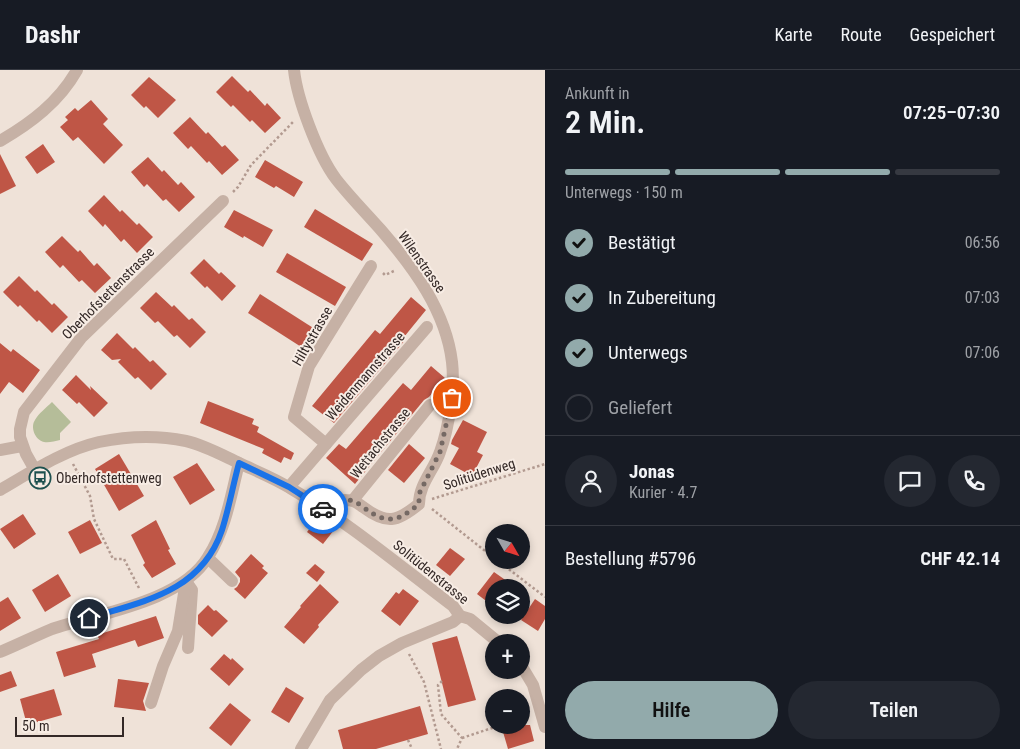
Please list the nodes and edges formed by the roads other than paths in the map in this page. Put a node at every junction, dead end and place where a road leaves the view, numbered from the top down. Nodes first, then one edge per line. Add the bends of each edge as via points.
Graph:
1 (78, 70) edge
2 (294, 70) edge
3 (0, 141) edge
4 (223, 201) road end
5 (371, 266) road end
6 (427, 327) dead end
7 (430, 405) dead end
8 (326, 444) junction
9 (22, 446) junction
10 (0, 450) edge
11 (239, 463) junction
12 (36, 470) junction
13 (289, 487) junction
14 (0, 490) edge
15 (353, 500) junction
16 (332, 515) junction
17 (208, 558) junction
18 (186, 581) junction
19 (232, 581) dead end
20 (460, 616) junction
21 (488, 634) edge
22 (188, 648) dead end
23 (0, 652) edge
24 (530, 679) edge
25 (151, 703) dead end
26 (545, 727) edge
27 (301, 749) edge

1 - 3 street via 69,85 46,109
2 - 15 street, Wilenstrasse via 295,85 304,111 334,177 408,264 432,300 445,332 452,362 452,398 440,452 419,494 419,504 398,519 386,520
4 - 9 street, Oberhofstettenstrasse via 81,338 24,412 20,428
5 - 8 street, Hiltystrasse via 309,366 294,417
6 - 8 street, Weidenmannstrasse
7 - 15 street, Wettachstrasse
8 - 13 street
9 - 10 street
9 - 12 street, Oberhofstettenstrasse
11 - 12 street via 189,441 139,437 85,446
11 - 13 street
11 - 17 street via 222,531
12 - 14 street
13 - 16 street
15 - 16 street via 345,500
16 - 20 street, Solitüdenstrasse via 453,606
17 - 18 street
17 - 19 street
18 - 22 street via 192,590
18 - 23 street via 169,591 51,630
18 - 25 street via 178,631
20 - 21 street, Solitüdenstrasse
20 - 27 street via 453,622 402,642 361,670 330,700
24 - 26 street

